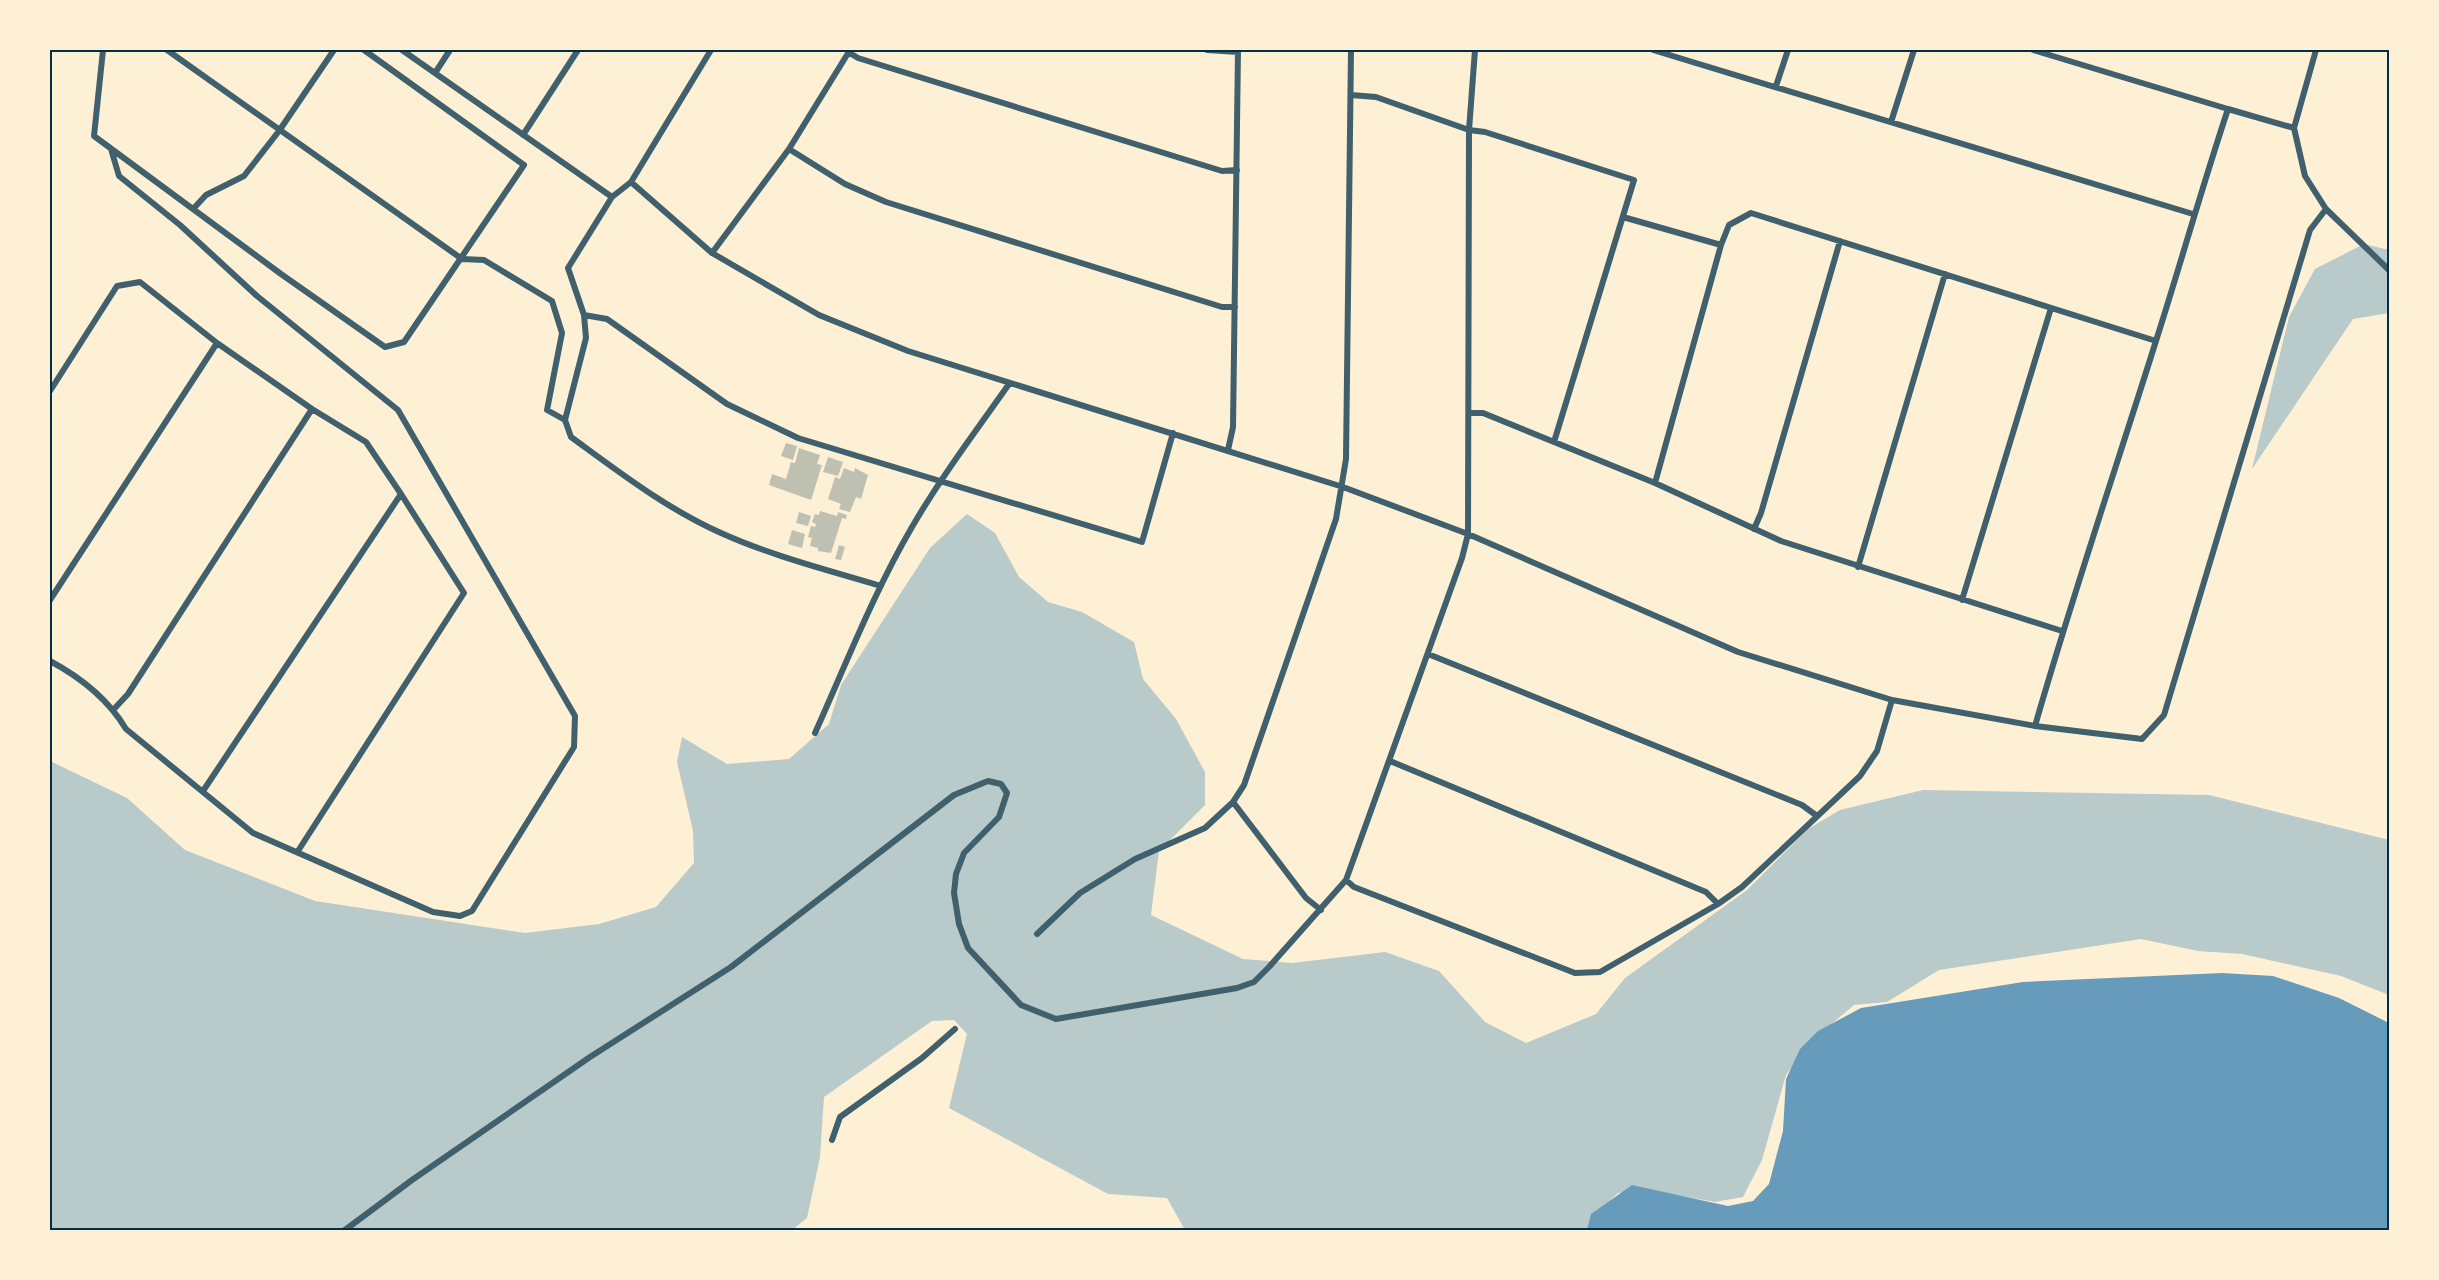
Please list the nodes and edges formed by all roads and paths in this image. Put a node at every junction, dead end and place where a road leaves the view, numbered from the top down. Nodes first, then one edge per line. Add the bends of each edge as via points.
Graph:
1 (103, 50) edge
2 (167, 50) edge
3 (334, 50) edge
4 (364, 50) edge
5 (402, 50) edge
6 (450, 50) edge
7 (578, 50) edge
8 (711, 50) edge
9 (1207, 50) edge
10 (1351, 50) edge
11 (1475, 50) edge
12 (1653, 50) edge
13 (1788, 50) edge
14 (1914, 50) edge
15 (2033, 50) edge
16 (2316, 50) edge
17 (849, 51) edge
18 (1238, 51) edge
19 (435, 73) junction
20 (1776, 86) junction
21 (1351, 95) junction
22 (2228, 109) junction
23 (1891, 122) junction
24 (2294, 128) junction
25 (1468, 130) junction
26 (279, 131) junction
27 (522, 135) junction
28 (111, 149) junction
29 (789, 149) junction
30 (1237, 170) junction
31 (631, 182) junction
32 (612, 197) junction
33 (194, 208) junction
34 (2326, 209) junction
35 (2193, 214) junction
36 (1623, 217) junction
37 (1840, 241) junction
38 (1721, 245) junction
39 (712, 253) junction
40 (462, 259) junction
41 (2390, 271) edge
42 (1945, 274) junction
43 (1235, 307) junction
44 (2051, 308) junction
45 (584, 315) junction
46 (2156, 341) junction
47 (217, 342) junction
48 (1009, 384) junction
49 (50, 391) edge
50 (312, 409) junction
51 (1469, 413) junction
52 (565, 420) junction
53 (1173, 433) junction
54 (1554, 442) junction
55 (1228, 450) junction
56 (940, 481) junction
57 (1655, 483) junction
58 (1343, 487) junction
59 (401, 494) junction
60 (1754, 529) junction
61 (1468, 534) junction
62 (1858, 567) junction
63 (881, 586) junction
64 (50, 600) edge
65 (1962, 600) junction
66 (2062, 631) junction
67 (1428, 654) junction
68 (50, 661) edge
69 (1892, 700) junction
70 (114, 709) junction
71 (2035, 726) junction
72 (815, 733) dead end
73 (1390, 761) junction
74 (203, 791) junction
75 (1233, 802) junction
76 (1817, 816) junction
77 (298, 851) junction
78 (1346, 880) junction
79 (1718, 904) junction
80 (1321, 910) junction
81 (1037, 934) dead end
82 (955, 1029) dead end
83 (832, 1140) dead end
84 (345, 1230) edge

1 - 28 street via 94,136
2 - 26 street
3 - 26 street
4 - 40 street via 524,165
5 - 19 street
6 - 19 street
7 - 27 street
8 - 31 street
9 - 18 street
10 - 21 street
11 - 25 street
12 - 20 street
13 - 20 street
14 - 23 street
15 - 22 street
16 - 24 street
17 - 29 street
17 - 30 street via 858,58 1222,171
18 - 30 street
19 - 27 street
20 - 23 street
21 - 25 street via 1376,97
21 - 58 street
22 - 24 street
22 - 35 street
23 - 35 street
24 - 34 street via 2305,176
25 - 36 street via 1635,180
25 - 51 street
26 - 33 street via 244,176 206,195
26 - 40 street
27 - 32 street
28 - 33 street
28 - 77 street via 119,176 180,225 257,296 398,410 575,716 574,747 472,911 460,916 433,912
29 - 39 street
29 - 43 street via 845,184 886,202 1222,307
30 - 43 street
31 - 32 street
31 - 39 street
32 - 45 street via 568,268
33 - 40 street via 385,347 404,342
34 - 41 street
34 - 71 street via 2310,230 2164,715 2142,739
35 - 46 street
36 - 38 street
36 - 54 street
37 - 38 street via 1751,213 1729,225
37 - 42 street
37 - 60 street
38 - 57 street
39 - 48 street via 819,315 908,351
40 - 52 street via 484,260 552,301 562,333 547,410
42 - 44 street
42 - 62 street
43 - 55 street via 1233,428
44 - 46 street
44 - 65 street
45 - 52 street via 586,338
45 - 56 street via 607,319 727,404 798,438
46 - 66 street
47 - 49 street via 140,282 117,286
47 - 50 street
47 - 64 street
48 - 53 street
48 - 56 street
50 - 59 street via 366,442
50 - 70 street via 128,694
51 - 54 street via 1483,413
51 - 61 street
52 - 63 street via 571,437 590,451 663,501 719,532
53 - 55 street
53 - 56 street via 1142,542
54 - 57 street
55 - 58 street
56 - 63 street
57 - 60 street
58 - 61 street
58 - 75 street via 1336,519 1244,784
59 - 74 street
59 - 77 street via 464,592
60 - 62 street
61 - 67 street
61 - 69 street via 1738,652
62 - 65 street
63 - 72 street
65 - 66 street
66 - 71 street
67 - 73 street
67 - 76 street via 1802,805
68 - 70 street via 69,671
69 - 71 street
69 - 76 street via 1877,751 1860,776
70 - 74 street via 126,729
73 - 78 street
73 - 79 street via 1706,892
74 - 77 street via 252,832
75 - 80 street via 1306,898
75 - 81 street via 1205,828 1135,859 1080,893
76 - 79 street via 1742,887
78 - 79 street via 1365,891 1575,973 1600,972
78 - 80 street
80 - 84 street via 1254,982 1056,1019 1021,1005 968,948 959,924 954,893 956,874 964,853 999,817 1005,803 1007,793 1001,784 988,781 954,795 730,967 590,1057
82 - 83 street via 840,1117

